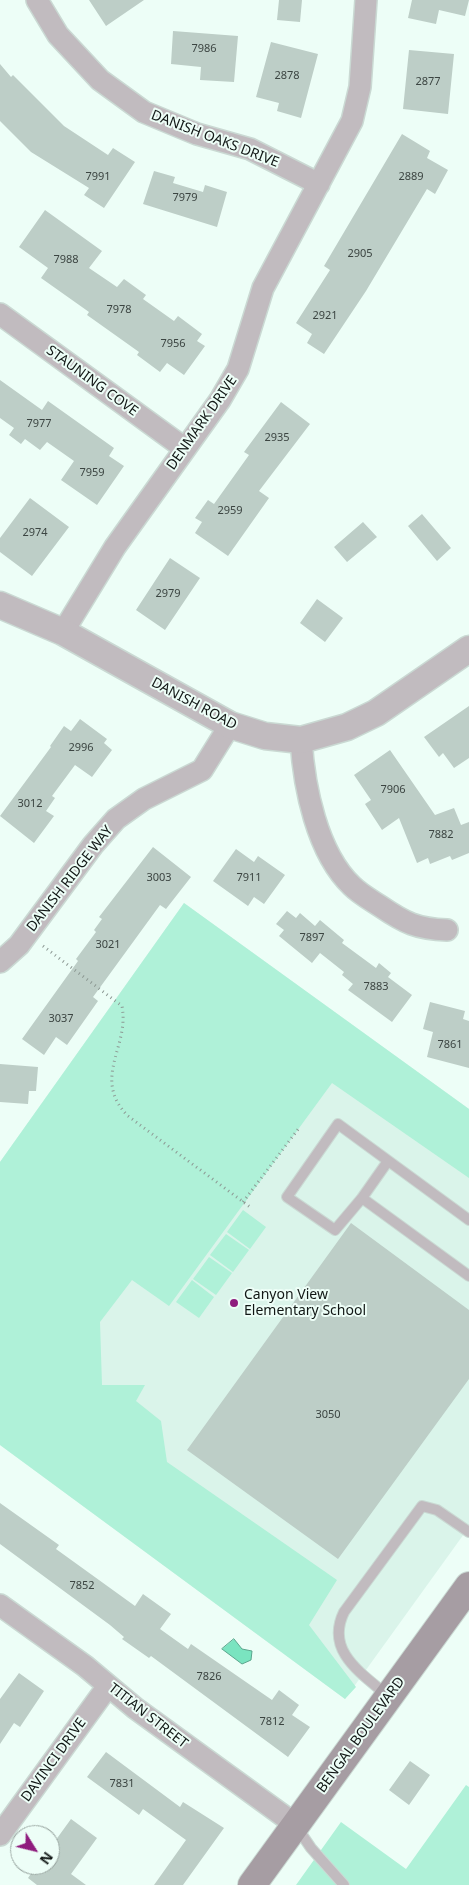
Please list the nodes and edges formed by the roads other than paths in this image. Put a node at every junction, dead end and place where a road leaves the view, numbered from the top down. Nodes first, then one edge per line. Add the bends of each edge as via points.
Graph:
1 (37, 0) edge
2 (366, 0) edge
3 (319, 184) junction
4 (0, 314) edge
5 (184, 448) junction
6 (0, 605) edge
7 (63, 632) junction
8 (469, 649) edge
9 (230, 725) junction
10 (301, 740) junction
11 (447, 930) dead end
12 (0, 962) edge
13 (388, 1161) junction
14 (362, 1198) junction
15 (469, 1220) edge
16 (469, 1276) edge
17 (469, 1532) edge
18 (469, 1586) edge
19 (0, 1605) edge
20 (108, 1686) junction
21 (389, 1697) junction
22 (296, 1825) junction
23 (0, 1835) edge
24 (252, 1885) edge
25 (344, 1885) edge

1 - 3 street, DANISH OAKS DRIVE via 58,35 100,80 144,112 197,134 250,149
2 - 3 street, DENMARK DRIVE via 360,87 352,120
3 - 5 street, DENMARK DRIVE via 263,288 238,369 220,400
4 - 5 street, STAUNING COVE
5 - 7 street, DENMARK DRIVE via 115,547
6 - 7 street, DANISH ROAD
7 - 9 street, DANISH ROAD
8 - 10 street, DANISH ROAD via 376,713 347,727
9 - 10 street, DANISH ROAD via 265,736
9 - 12 street, DANISH RIDGE WAY via 202,770 144,799 116,820 93,844 19,945
10 - 11 street via 303,768 317,826 337,868 352,887 400,920 425,930
13 - 14 lane
13 - 14 lane via 338,1124 287,1197 335,1230
13 - 15 lane
14 - 16 lane
17 - 21 lane via 437,1510 422,1506 341,1619 337,1628 338,1640 344,1653
18 - 21 main road, BENGAL BOULEVARD
19 - 20 street, TITIAN STREET
20 - 22 street, TITIAN STREET
20 - 23 street, DAVINCI DRIVE
21 - 22 main road, BENGAL BOULEVARD
22 - 24 main road, BENGAL BOULEVARD
22 - 25 lane via 311,1848

